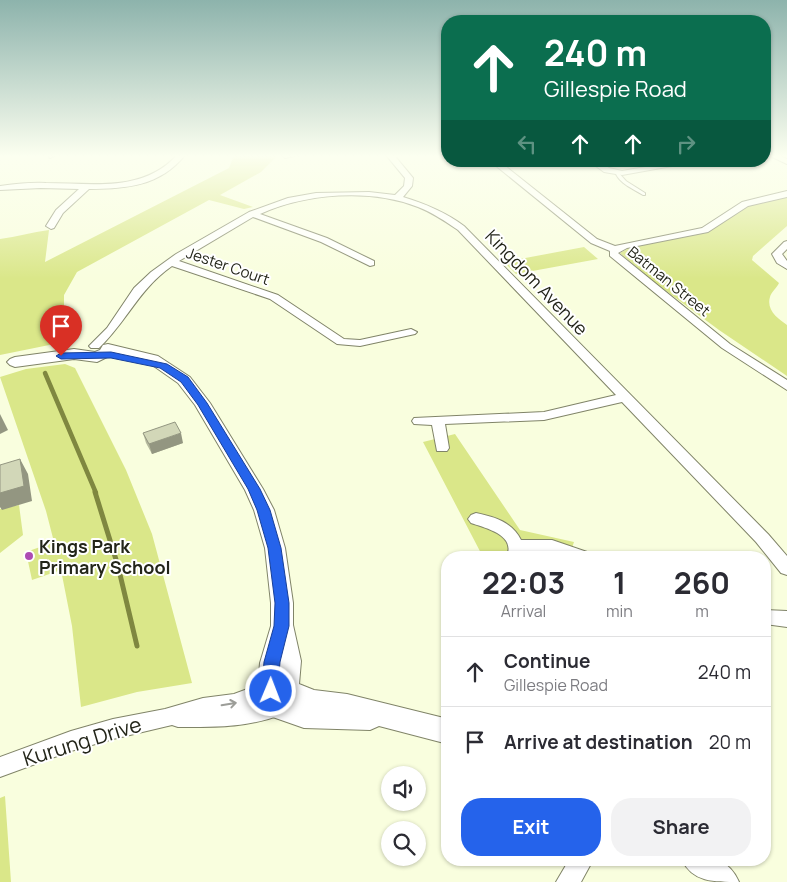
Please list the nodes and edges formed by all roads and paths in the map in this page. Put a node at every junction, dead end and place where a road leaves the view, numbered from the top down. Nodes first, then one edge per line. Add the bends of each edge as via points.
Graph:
1 (76, 196) edge
2 (320, 196) edge
3 (369, 196) edge
4 (399, 196) edge
5 (538, 196) edge
6 (778, 196) edge
7 (397, 199) junction
8 (252, 214) junction
9 (51, 226) dead end
10 (787, 244) edge
11 (615, 250) junction
12 (171, 262) junction
13 (370, 263) dead end
14 (787, 266) edge
15 (411, 332) dead end
16 (99, 350) junction
17 (7, 364) edge
18 (787, 386) edge
19 (625, 397) junction
20 (438, 420) junction
21 (419, 421) dead end
22 (442, 448) dead end
23 (476, 519) dead end
24 (515, 551) edge
25 (518, 551) edge
26 (565, 551) edge
27 (787, 568) edge
28 (771, 618) edge
29 (787, 619) edge
30 (278, 696) junction
31 (441, 730) edge
32 (0, 767) edge
33 (578, 866) edge
34 (704, 866) edge
35 (568, 882) edge
36 (724, 882) edge

1 - 9 street via 58,212
2 - 8 street, Kingdom Avenue via 277,204
3 - 7 street, Kingdom Avenue
4 - 7 street
5 - 11 street via 594,241
6 - 11 street, Batman Street via 745,204 705,230
7 - 19 street, Kingdom Avenue via 431,209 454,223
8 - 12 street, Kingdom Avenue
8 - 13 street via 330,243
10 - 14 street via 778,254 780,261
11 - 18 street, Batman Street via 614,257 726,346
12 - 15 street, Jester Court via 263,292 341,342 360,343
12 - 16 street, Kingdom Avenue via 133,295
16 - 17 street
16 - 30 street via 163,366 192,387 254,489 275,548 282,603 282,626 272,662 270,686
19 - 20 street via 544,416
19 - 27 street, Kingdom Avenue
20 - 21 street
20 - 22 street
23 - 24 street via 497,524 513,537
25 - 26 street via 538,544
28 - 29 street
30 - 31 street via 304,716 393,719
30 - 32 street, Kurung Drive via 237,717 165,718 79,739
33 - 35 street
34 - 36 street

